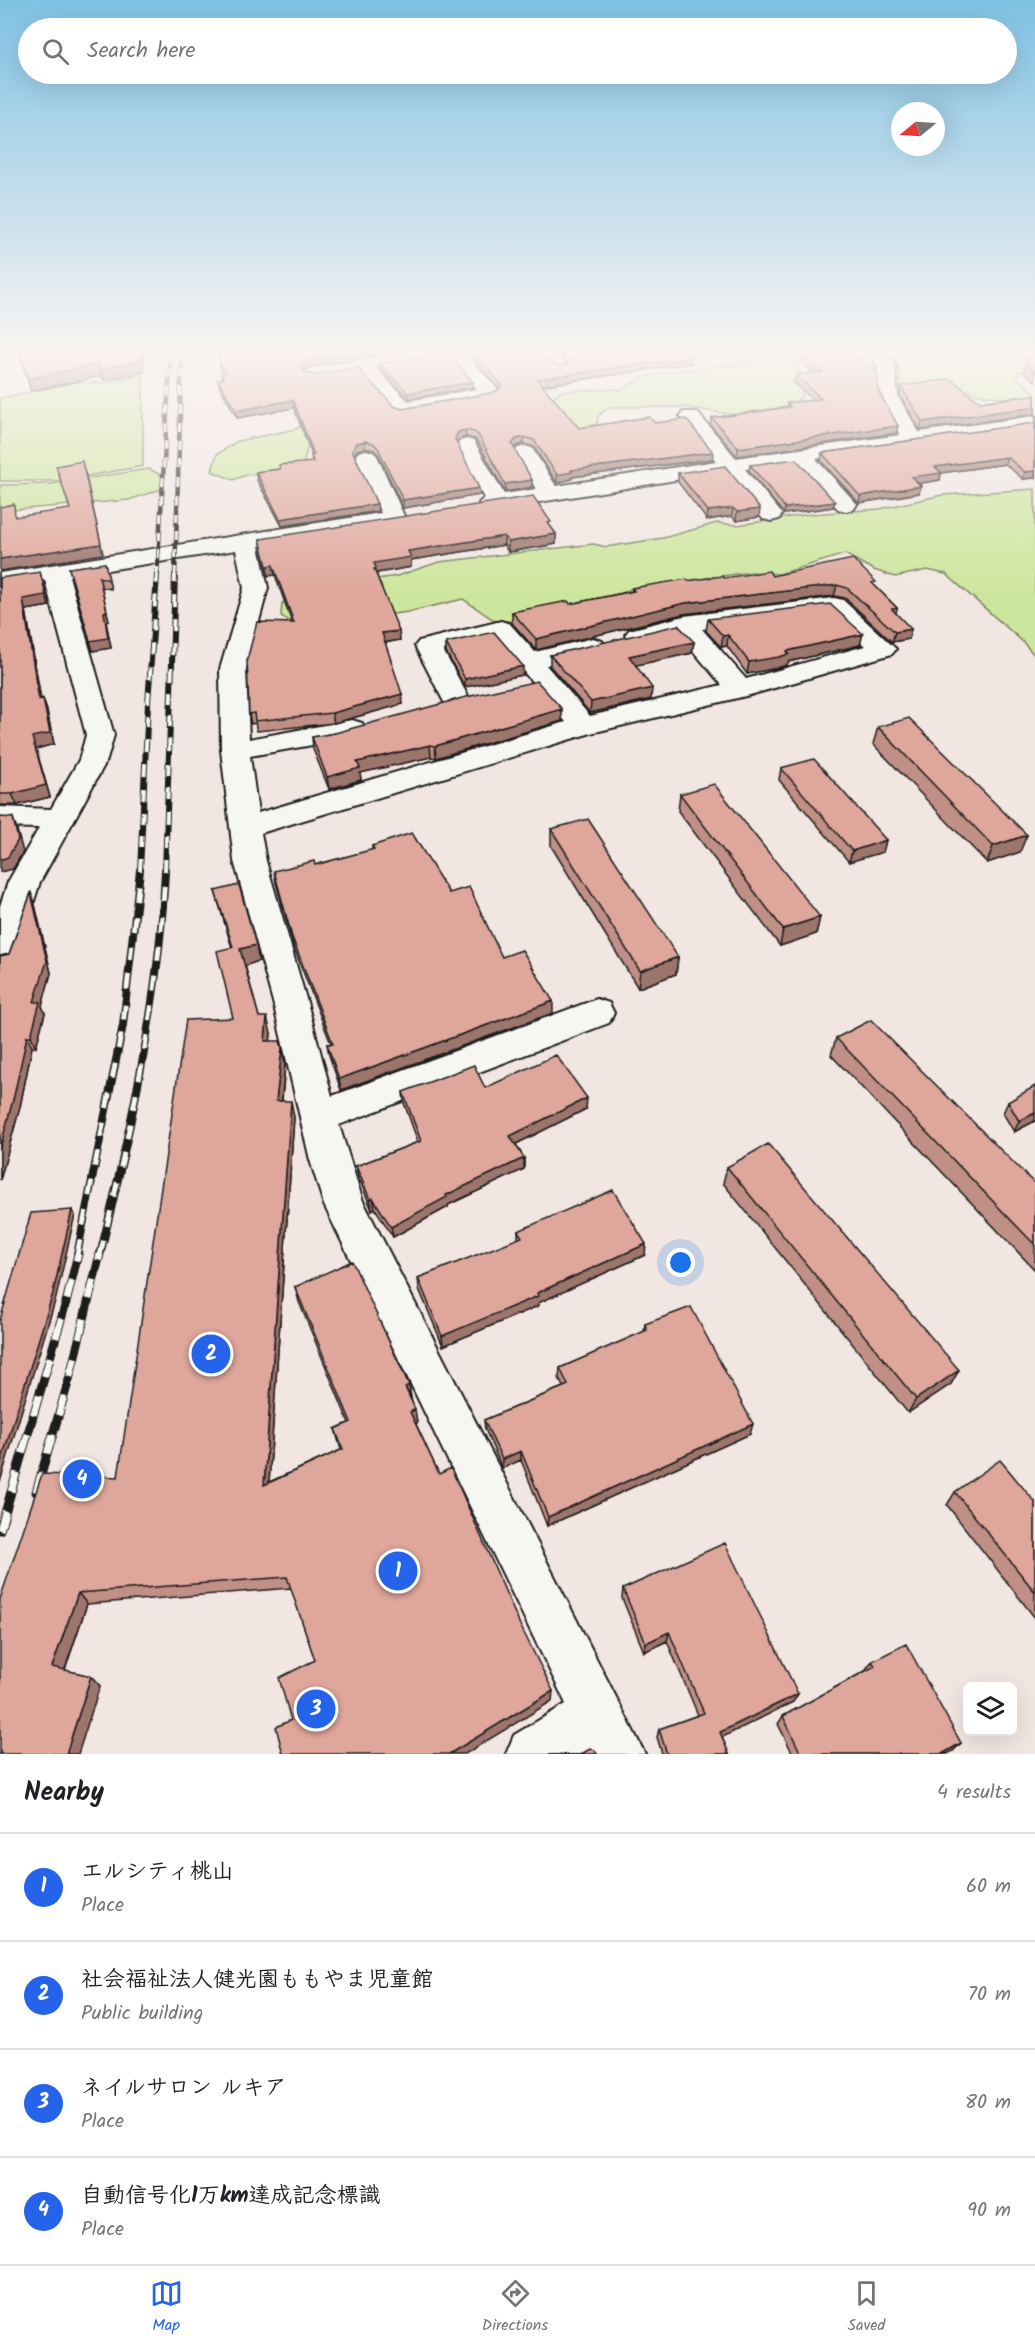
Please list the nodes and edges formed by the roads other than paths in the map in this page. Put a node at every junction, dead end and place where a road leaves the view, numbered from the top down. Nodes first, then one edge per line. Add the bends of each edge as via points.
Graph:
1 (702, 431) edge
2 (908, 431) edge
3 (971, 431) edge
4 (913, 439) junction
5 (467, 445) dead end
6 (525, 452) dead end
7 (801, 455) junction
8 (366, 456) dead end
9 (730, 465) junction
10 (549, 493) junction
11 (497, 501) junction
12 (846, 504) dead end
13 (474, 505) edge
14 (417, 514) edge
15 (771, 514) dead end
16 (394, 518) junction
17 (246, 541) junction
18 (55, 571) junction
19 (0, 580) edge
20 (684, 624) junction
21 (537, 670) junction
22 (511, 687) edge
23 (740, 689) junction
24 (456, 701) edge
25 (380, 722) edge
26 (584, 726) junction
27 (235, 750) junction
28 (0, 816) edge
29 (61, 819) junction
30 (245, 827) junction
31 (0, 955) edge
32 (597, 1013) dead end
33 (318, 1118) junction
34 (608, 1734) edge
35 (533, 1754) edge

1 - 9 street
2 - 4 street
3 - 4 street
4 - 7 street
5 - 11 street
6 - 10 street
7 - 9 street
7 - 12 street
8 - 16 street
9 - 10 street
9 - 15 street
10 - 11 street
11 - 13 street
14 - 16 street
16 - 17 street
17 - 18 street
17 - 27 street via 256,588 233,669
18 - 19 street
18 - 29 street via 100,735 93,760
20 - 21 street
20 - 23 street
20 - 23 street via 834,605 883,649
21 - 22 street
21 - 24 street via 501,629 428,646
21 - 26 street
23 - 26 street
25 - 27 street via 336,734
26 - 30 street
27 - 30 street
28 - 29 street
29 - 31 street via 24,882
30 - 33 street via 252,872 290,1002
32 - 33 street
33 - 34 street via 344,1205
34 - 35 street

